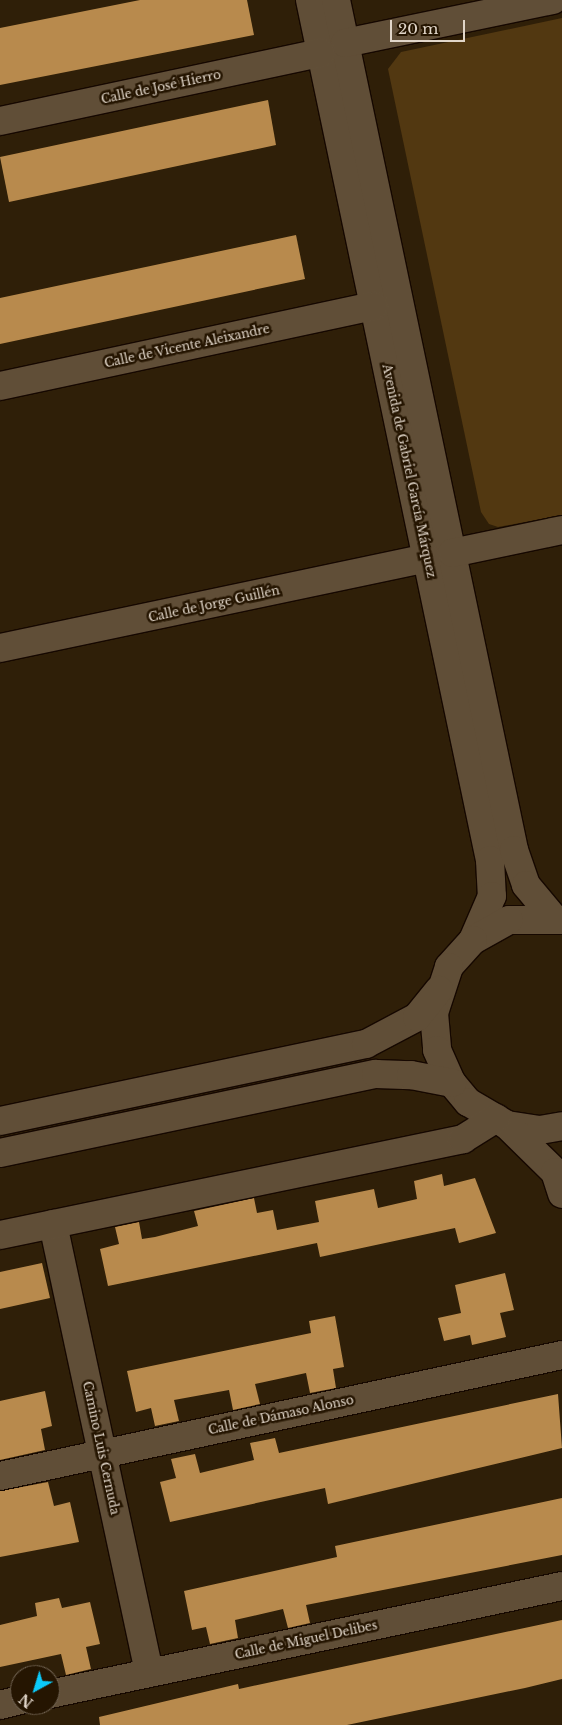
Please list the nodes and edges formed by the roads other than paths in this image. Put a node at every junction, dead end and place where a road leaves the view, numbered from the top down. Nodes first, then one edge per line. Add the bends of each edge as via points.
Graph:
1 (310, 0) edge
2 (336, 0) edge
3 (553, 0) edge
4 (333, 48) junction
5 (0, 121) edge
6 (374, 306) junction
7 (0, 386) edge
8 (562, 530) edge
9 (440, 556) junction
10 (0, 648) edge
11 (557, 918) edge
12 (473, 940) junction
13 (440, 990) junction
14 (452, 1083) junction
15 (0, 1121) edge
16 (501, 1122) junction
17 (562, 1126) edge
18 (0, 1154) edge
19 (562, 1194) edge
20 (53, 1224) junction
21 (0, 1235) edge
22 (562, 1355) edge
23 (102, 1454) junction
24 (0, 1476) edge
25 (562, 1586) edge
26 (149, 1673) junction
27 (60, 1692) edge

1 - 4 street, Avenida de Gabriel García Márquez
2 - 4 street, Avenida de Gabriel García Márquez
3 - 4 street, Calle de José Hierro
4 - 5 street, Calle de José Hierro
4 - 6 street, Avenida de Gabriel García Márquez
4 - 9 street, Avenida de Gabriel García Márquez
6 - 7 street, Calle de Vicente Aleixandre
6 - 9 street, Avenida de Gabriel García Márquez
8 - 9 street, Calle de Jorge Guillén
9 - 10 street, Calle de Jorge Guillén
9 - 11 street, Avenida de Gabriel García Márquez via 514,850 526,885
9 - 12 street, Avenida de Gabriel García Márquez via 490,860 492,896
11 - 12 street via 509,920
12 - 13 street via 449,967
13 - 14 street via 434,1013 437,1050
13 - 15 street via 417,1017 366,1044
14 - 16 street via 468,1102
14 - 18 street via 411,1074 376,1074
16 - 17 street via 540,1130
16 - 19 street via 554,1172
16 - 20 street via 463,1139
20 - 21 street
20 - 23 street, Camino Luis Cernuda
22 - 23 street, Calle de Dámaso Alonso
23 - 24 street, Calle de Dámaso Alonso
23 - 26 street, Camino Luis Cernuda
25 - 26 street, Calle de Miguel Delibes
26 - 27 street, Calle de Miguel Delibes

